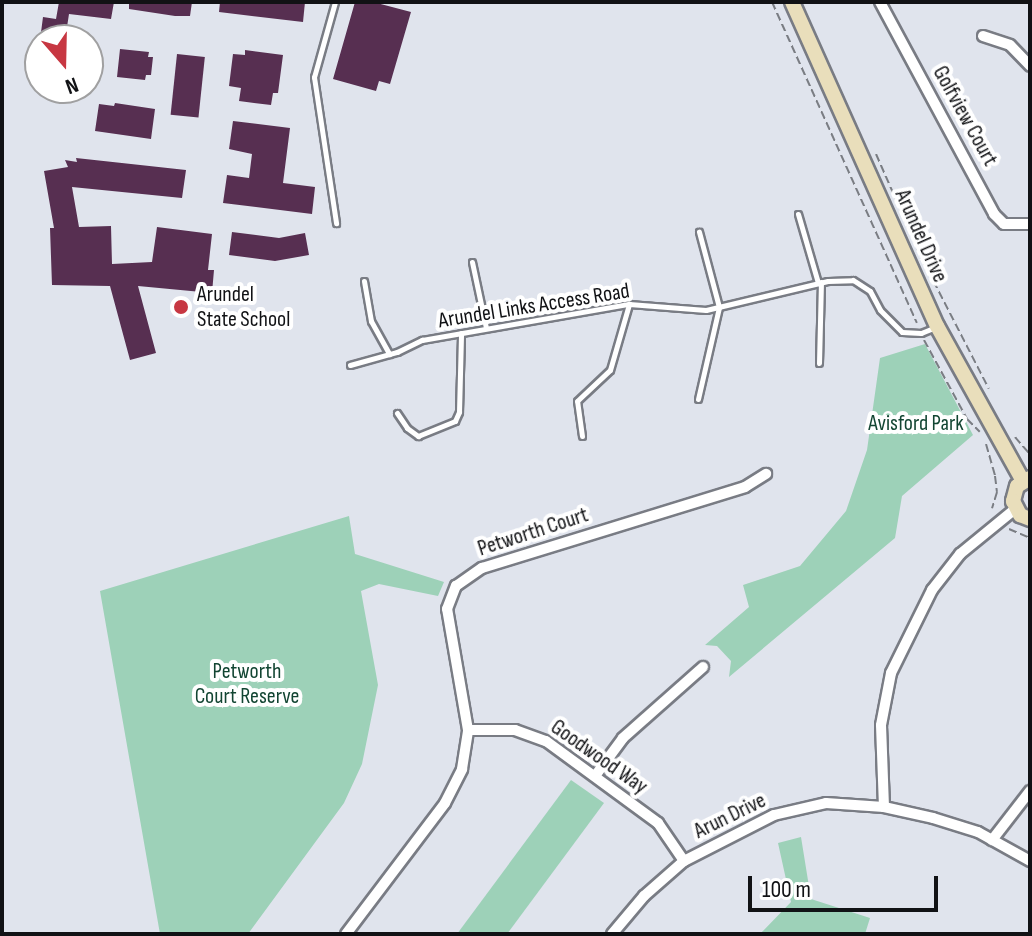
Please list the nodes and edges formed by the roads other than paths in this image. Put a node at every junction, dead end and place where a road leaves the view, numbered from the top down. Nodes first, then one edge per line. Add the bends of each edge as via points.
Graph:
1 (335, 2) edge
2 (792, 2) edge
3 (880, 2) edge
4 (983, 36) dead end
5 (1030, 66) edge
6 (798, 214) dead end
7 (336, 223) dead end
8 (1030, 224) edge
9 (699, 232) dead end
10 (472, 262) dead end
11 (364, 281) dead end
12 (819, 282) junction
13 (629, 304) junction
14 (719, 307) junction
15 (937, 326) junction
16 (486, 328) junction
17 (461, 333) junction
18 (389, 354) junction
19 (819, 363) dead end
20 (350, 365) dead end
21 (698, 399) dead end
22 (397, 413) dead end
23 (582, 436) dead end
24 (766, 474) dead end
25 (1026, 480) edge
26 (1015, 509) junction
27 (1030, 519) edge
28 (703, 667) dead end
29 (468, 730) junction
30 (595, 776) junction
31 (1030, 791) edge
32 (884, 807) junction
33 (992, 840) junction
34 (684, 861) junction
35 (1030, 861) edge
36 (346, 934) edge
37 (612, 934) edge

1 - 7 lane via 314,77
2 - 15 main road, Arundel Drive
3 - 8 street, Golfview Court via 994,214 1004,224
4 - 5 street via 1010,45
6 - 12 lane
9 - 14 lane
10 - 16 lane
11 - 18 lane via 371,321
12 - 14 lane, Arundel Links Access Road
12 - 15 lane, Arundel Links Access Road via 853,280 870,291 902,332 921,333
12 - 19 lane
13 - 14 lane, Arundel Links Access Road
13 - 16 lane, Arundel Links Access Road
13 - 23 lane via 610,370 577,401
14 - 21 lane
15 - 25 main road, Arundel Drive
16 - 17 lane, Arundel Links Access Road
17 - 18 lane, Arundel Links Access Road via 422,340
17 - 22 lane via 455,421 418,436
18 - 20 lane, Arundel Links Access Road
24 - 29 street, Petworth Court via 745,487 482,568 456,586 447,609
25 - 26 main road via 1014,493
26 - 27 main road
26 - 32 street via 960,554 932,590 901,649 881,725
28 - 30 street via 623,738
29 - 30 street, Goodwood Way via 515,730 546,741
29 - 36 street, Petworth Court via 462,769 445,803
30 - 34 street, Goodwood Way via 658,823
31 - 33 street
32 - 33 street, Arun Drive
32 - 34 street, Arun Drive via 826,803 774,815
33 - 35 street, Arun Drive
34 - 37 street, Arun Drive

